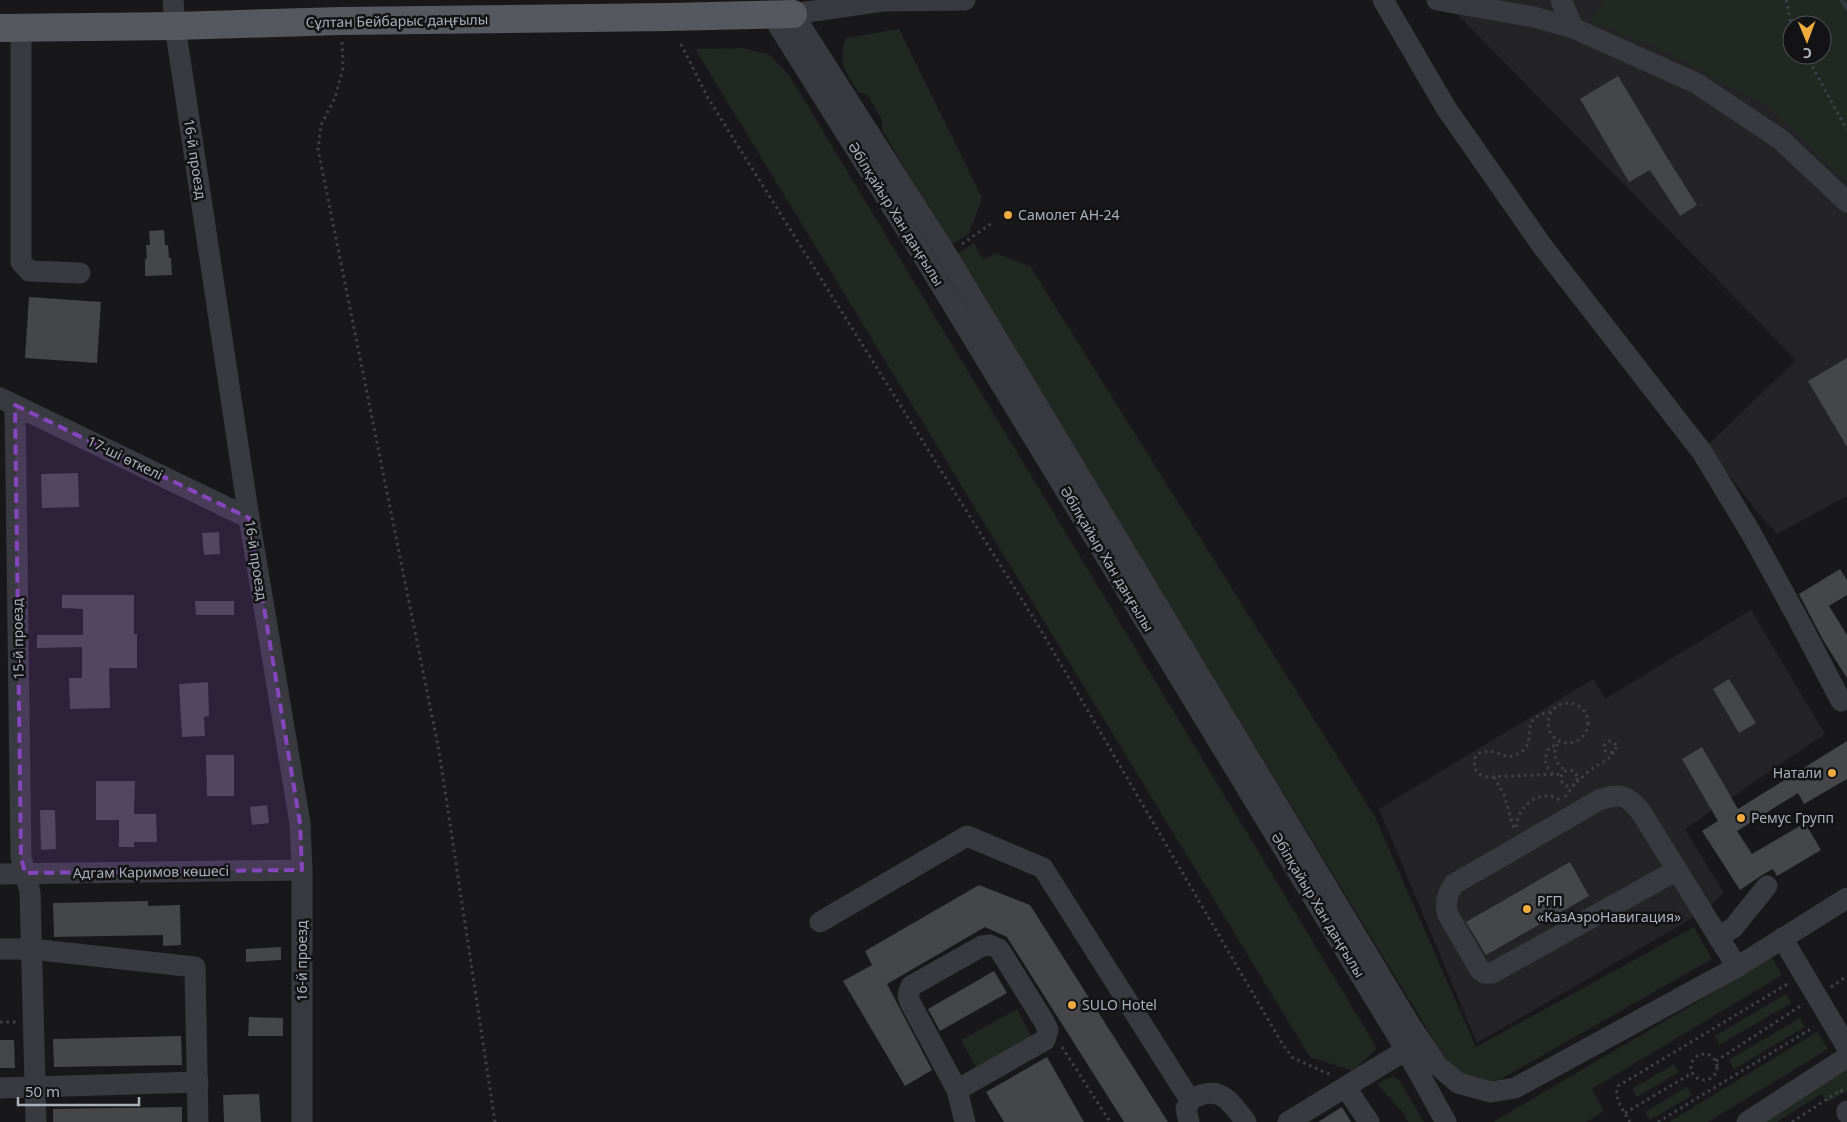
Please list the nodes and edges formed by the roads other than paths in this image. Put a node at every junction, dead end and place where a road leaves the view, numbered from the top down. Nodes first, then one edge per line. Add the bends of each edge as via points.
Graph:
1 (965, 0) edge
2 (1382, 0) edge
3 (1561, 0) edge
4 (884, 1) edge
5 (1446, 1) edge
6 (850, 2) edge
7 (778, 7) edge
8 (174, 13) edge
9 (11, 28) edge
10 (1573, 28) junction
11 (1847, 202) edge
12 (80, 273) dead end
13 (8, 401) edge
14 (249, 518) junction
15 (1841, 701) dead end
16 (302, 870) junction
17 (1677, 870) junction
18 (25, 873) junction
19 (0, 874) edge
20 (1768, 886) dead end
21 (1847, 898) edge
22 (820, 922) dead end
23 (1718, 937) junction
24 (1782, 938) junction
25 (31, 949) junction
26 (0, 950) edge
27 (1736, 967) junction
28 (1847, 1047) edge
29 (1406, 1050) junction
30 (1847, 1057) edge
31 (198, 1082) junction
32 (1349, 1086) junction
33 (0, 1088) edge
34 (35, 1088) junction
35 (957, 1090) junction
36 (1190, 1100) junction
37 (36, 1122) edge
38 (198, 1122) edge
39 (302, 1122) edge
40 (965, 1122) edge
41 (1189, 1122) edge
42 (1246, 1122) edge
43 (1288, 1122) edge
44 (1369, 1122) edge
45 (1446, 1122) edge
46 (1747, 1122) edge

1 - 4 street
2 - 15 street via 1446,108 1543,247 1702,452
3 - 10 street
4 - 6 street
5 - 10 street via 1534,17
6 - 7 street
7 - 8 main road, Сұлтан Бейбарыс даңғылы via 668,17 341,21
7 - 27 street, Әбілқайыр Хан даңғылы via 947,255 1438,1066 1458,1083 1491,1092 1515,1088
7 - 29 street, Әбілқайыр Хан даңғылы via 936,278
8 - 9 main road, Сұлтан Бейбарыс даңғылы
8 - 14 street, 16-й проезд
9 - 12 street via 21,262 29,271
10 - 11 street via 1696,83 1780,139
13 - 14 street, 17-ші өткелі
13 - 18 street, 15-й проезд via 21,857
14 - 16 street, 16-й проезд via 300,823
16 - 18 street, Адгам Каримов көшесі
16 - 39 street, 16-й проезд
17 - 17 street via 1641,812 1630,799 1619,795 1599,800 1454,884 1448,893 1446,906 1480,970 1485,974 1492,973
17 - 23 street
18 - 19 street, Адгам Каримов көшесі
18 - 25 street, 15-й проезд via 30,892
20 - 23 street via 1733,928
21 - 24 street
22 - 36 street via 967,836 1044,868
23 - 27 street
24 - 27 street
24 - 28 street
25 - 26 street
25 - 31 street via 195,967
25 - 34 street, 15-й проезд
29 - 32 street
29 - 45 street, Әбілқайыр Хан даңғылы
30 - 46 street
31 - 34 street
31 - 38 street
32 - 43 street
32 - 44 street
33 - 34 street
34 - 37 street, 15-й проезд
35 - 35 street via 908,995 911,986 982,946 990,945 999,949 1048,1030 1045,1040
35 - 40 street
36 - 41 street via 1186,1109
36 - 42 street via 1202,1093 1228,1098

